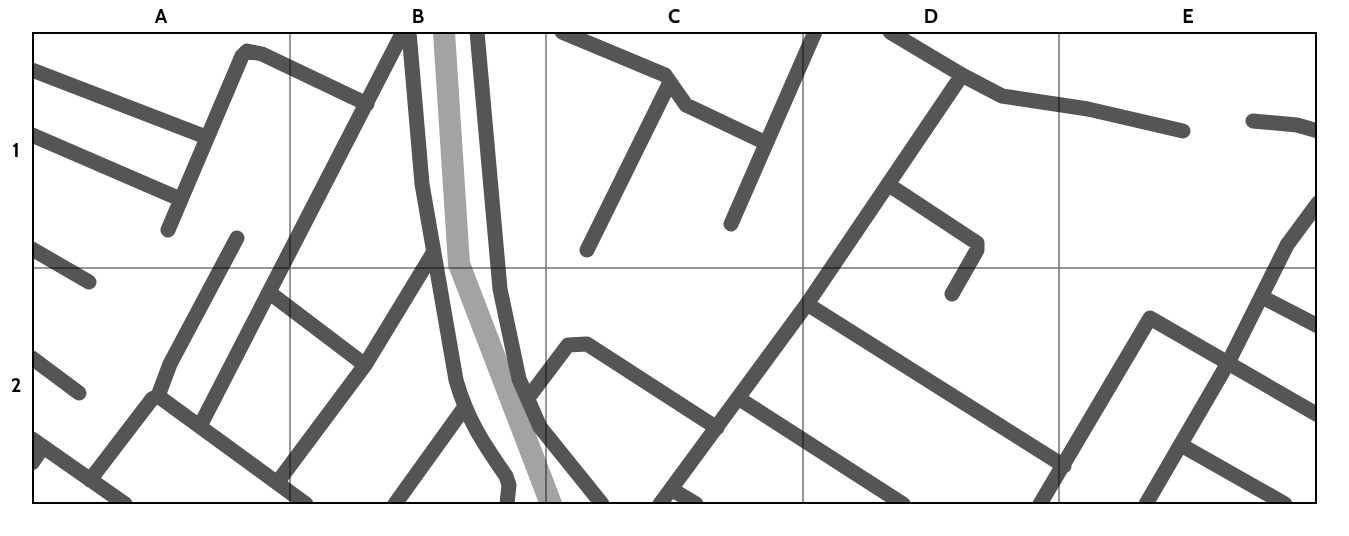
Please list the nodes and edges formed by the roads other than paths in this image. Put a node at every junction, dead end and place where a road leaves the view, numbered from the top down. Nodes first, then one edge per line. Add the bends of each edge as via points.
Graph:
1 (403, 32) edge
2 (409, 32) edge
3 (477, 32) edge
4 (562, 32) edge
5 (815, 32) edge
6 (890, 32) edge
7 (32, 70) edge
8 (962, 75) junction
9 (670, 82) junction
10 (367, 104) junction
11 (1253, 121) dead end
12 (1317, 130) edge
13 (1183, 131) dead end
14 (32, 135) edge
15 (207, 137) junction
16 (766, 143) junction
17 (889, 185) junction
18 (180, 199) junction
19 (1317, 203) edge
20 (731, 224) dead end
21 (168, 230) dead end
22 (237, 238) dead end
23 (32, 249) edge
24 (587, 250) dead end
25 (433, 253) junction
26 (89, 282) dead end
27 (270, 293) junction
28 (952, 294) dead end
29 (1262, 297) junction
30 (807, 304) junction
31 (1317, 326) edge
32 (32, 357) edge
33 (1228, 363) junction
34 (365, 365) junction
35 (79, 393) dead end
36 (158, 396) junction
37 (528, 398) junction
38 (738, 398) junction
39 (464, 408) junction
40 (1317, 415) edge
41 (200, 426) junction
42 (717, 428) junction
43 (37, 443) edge
44 (1181, 445) junction
45 (32, 463) edge
46 (1064, 466) junction
47 (90, 480) junction
48 (277, 483) junction
49 (671, 489) junction
50 (125, 504) edge
51 (306, 504) edge
52 (395, 504) edge
53 (507, 504) edge
54 (602, 504) edge
55 (660, 504) edge
56 (696, 504) edge
57 (903, 504) edge
58 (1040, 504) edge
59 (1146, 504) edge
60 (1284, 504) edge

1 - 10 street
2 - 25 street via 422,184
3 - 37 street via 500,289 519,379
4 - 9 street via 665,75
5 - 16 street
6 - 8 street
7 - 15 street
8 - 13 street via 1012,99 1088,108
8 - 17 street
9 - 16 street via 686,105
9 - 24 street
10 - 15 street via 262,54 247,51
10 - 27 street
11 - 12 street
14 - 18 street
15 - 18 street
16 - 20 street
17 - 28 street via 977,243 977,250
17 - 30 street
18 - 21 street
19 - 29 street via 1287,245
22 - 36 street via 170,364
23 - 26 street
25 - 34 street
25 - 39 street
27 - 34 street
27 - 41 street
29 - 31 street
29 - 33 street
30 - 38 street
30 - 46 street
32 - 35 street
33 - 40 street
33 - 44 street
33 - 46 street via 1154,318 1147,319
34 - 48 street
36 - 41 street
36 - 47 street
37 - 42 street via 568,345 587,344
37 - 54 street via 540,427
38 - 42 street
38 - 57 street
39 - 52 street
39 - 53 street via 473,429 506,476
41 - 48 street
42 - 49 street
43 - 45 street
43 - 47 street
44 - 59 street
44 - 60 street
46 - 58 street
47 - 50 street
48 - 51 street
49 - 55 street
49 - 56 street

